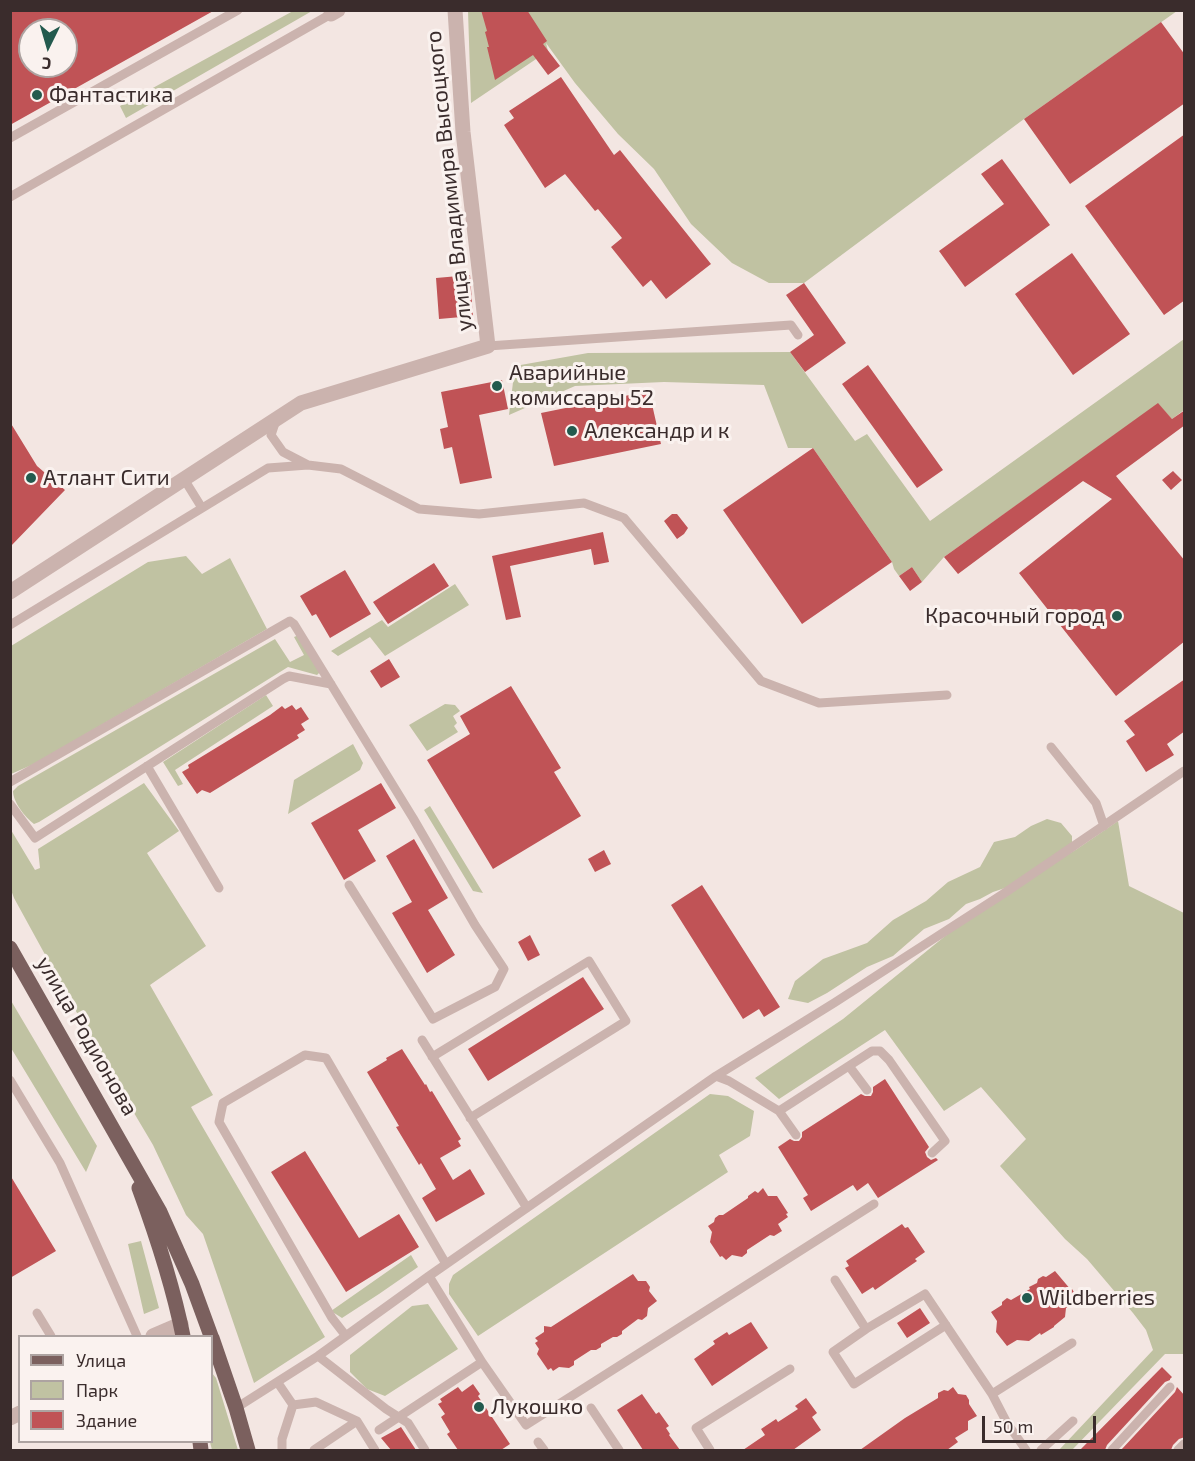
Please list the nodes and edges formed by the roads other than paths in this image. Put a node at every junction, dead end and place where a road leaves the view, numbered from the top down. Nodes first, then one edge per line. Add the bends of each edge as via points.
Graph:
1 (238, 10) edge
2 (455, 10) edge
3 (333, 11) edge
4 (10, 138) edge
5 (10, 197) edge
6 (798, 335) dead end
7 (488, 346) junction
8 (276, 419) junction
9 (308, 465) junction
10 (184, 479) junction
11 (202, 508) junction
12 (10, 592) edge
13 (10, 625) edge
14 (331, 684) junction
15 (947, 695) dead end
16 (1052, 747) dead end
17 (147, 766) junction
18 (1185, 771) edge
19 (10, 782) edge
20 (10, 804) edge
21 (1104, 826) junction
22 (349, 885) dead end
23 (219, 888) dead end
24 (10, 948) edge
25 (422, 1040) dead end
26 (432, 1057) junction
27 (849, 1066) junction
28 (716, 1076) junction
29 (10, 1080) edge
30 (867, 1090) dead end
31 (779, 1111) junction
32 (470, 1118) junction
33 (796, 1135) dead end
34 (124, 1146) junction
35 (932, 1153) dead end
36 (874, 1204) dead end
37 (527, 1208) junction
38 (446, 1264) junction
39 (429, 1276) junction
40 (835, 1280) dead end
41 (37, 1313) dead end
42 (946, 1325) junction
43 (866, 1329) junction
44 (182, 1330) edge
45 (50, 1335) edge
46 (137, 1335) edge
47 (158, 1335) edge
48 (210, 1335) edge
49 (346, 1336) junction
50 (213, 1343) edge
51 (1072, 1343) dead end
52 (318, 1356) junction
53 (482, 1362) junction
54 (790, 1369) dead end
55 (278, 1383) junction
56 (1170, 1387) dead end
57 (992, 1394) junction
58 (293, 1405) junction
59 (236, 1408) junction
60 (591, 1408) dead end
61 (399, 1416) junction
62 (357, 1421) junction
63 (1073, 1421) dead end
64 (379, 1430) dead end
65 (1185, 1444) edge
66 (248, 1450) edge
67 (282, 1450) edge
68 (314, 1450) edge
69 (375, 1450) edge
70 (425, 1450) edge
71 (619, 1450) edge
72 (710, 1450) edge
73 (1026, 1450) edge
74 (1041, 1450) edge
75 (1112, 1450) edge
76 (1178, 1450) edge

1 - 4 lane
2 - 7 street, улица Владимира Высоцкого via 463,132
3 - 5 lane
6 - 7 lane via 791,325
7 - 8 street, улица Владимира Высоцкого via 301,403
8 - 9 lane via 272,435 283,452
8 - 10 street, улица Владимира Высоцкого
9 - 11 lane via 268,468
9 - 15 lane via 341,469 419,509 479,514 584,504 624,519 761,681 819,703
10 - 11 lane
10 - 12 street, улица Владимира Высоцкого
11 - 13 lane
14 - 17 lane via 289,676 282,679
14 - 19 lane via 294,624 287,622
14 - 22 lane via 504,969 495,987 433,1019
16 - 21 lane via 1096,803
17 - 20 lane via 35,838
17 - 23 lane
18 - 21 lane
21 - 28 lane
24 - 34 main road, улица Родионова
25 - 26 lane
26 - 32 lane
26 - 32 lane via 589,961 626,1021
27 - 30 lane
27 - 31 lane
27 - 35 lane via 872,1051 880,1051 889,1060 945,1142
28 - 31 lane
28 - 37 lane
29 - 46 lane via 60,1163
31 - 33 lane
32 - 37 lane
34 - 44 main road, улица Родионова via 157,1238
34 - 48 main road, улица Родионова via 160,1212
36 - 53 lane via 526,1425
37 - 38 lane
38 - 39 lane
38 - 49 lane via 326,1059 305,1055 223,1103 219,1122
39 - 49 lane
39 - 53 lane
40 - 43 lane
41 - 45 lane
42 - 43 lane via 925,1294
42 - 43 lane via 854,1384 833,1352
42 - 57 lane
44 - 47 street
49 - 52 lane
50 - 59 main road, улица Родионова
51 - 57 lane
52 - 55 lane
52 - 61 lane
53 - 61 lane
54 - 72 lane via 696,1428
55 - 58 lane
55 - 59 lane
56 - 75 lane
57 - 73 lane
58 - 62 lane via 316,1402
58 - 67 lane
59 - 66 main road, улица Родионова
60 - 71 lane
61 - 64 lane
61 - 70 lane
62 - 68 lane
62 - 69 lane
63 - 74 lane
65 - 76 lane

